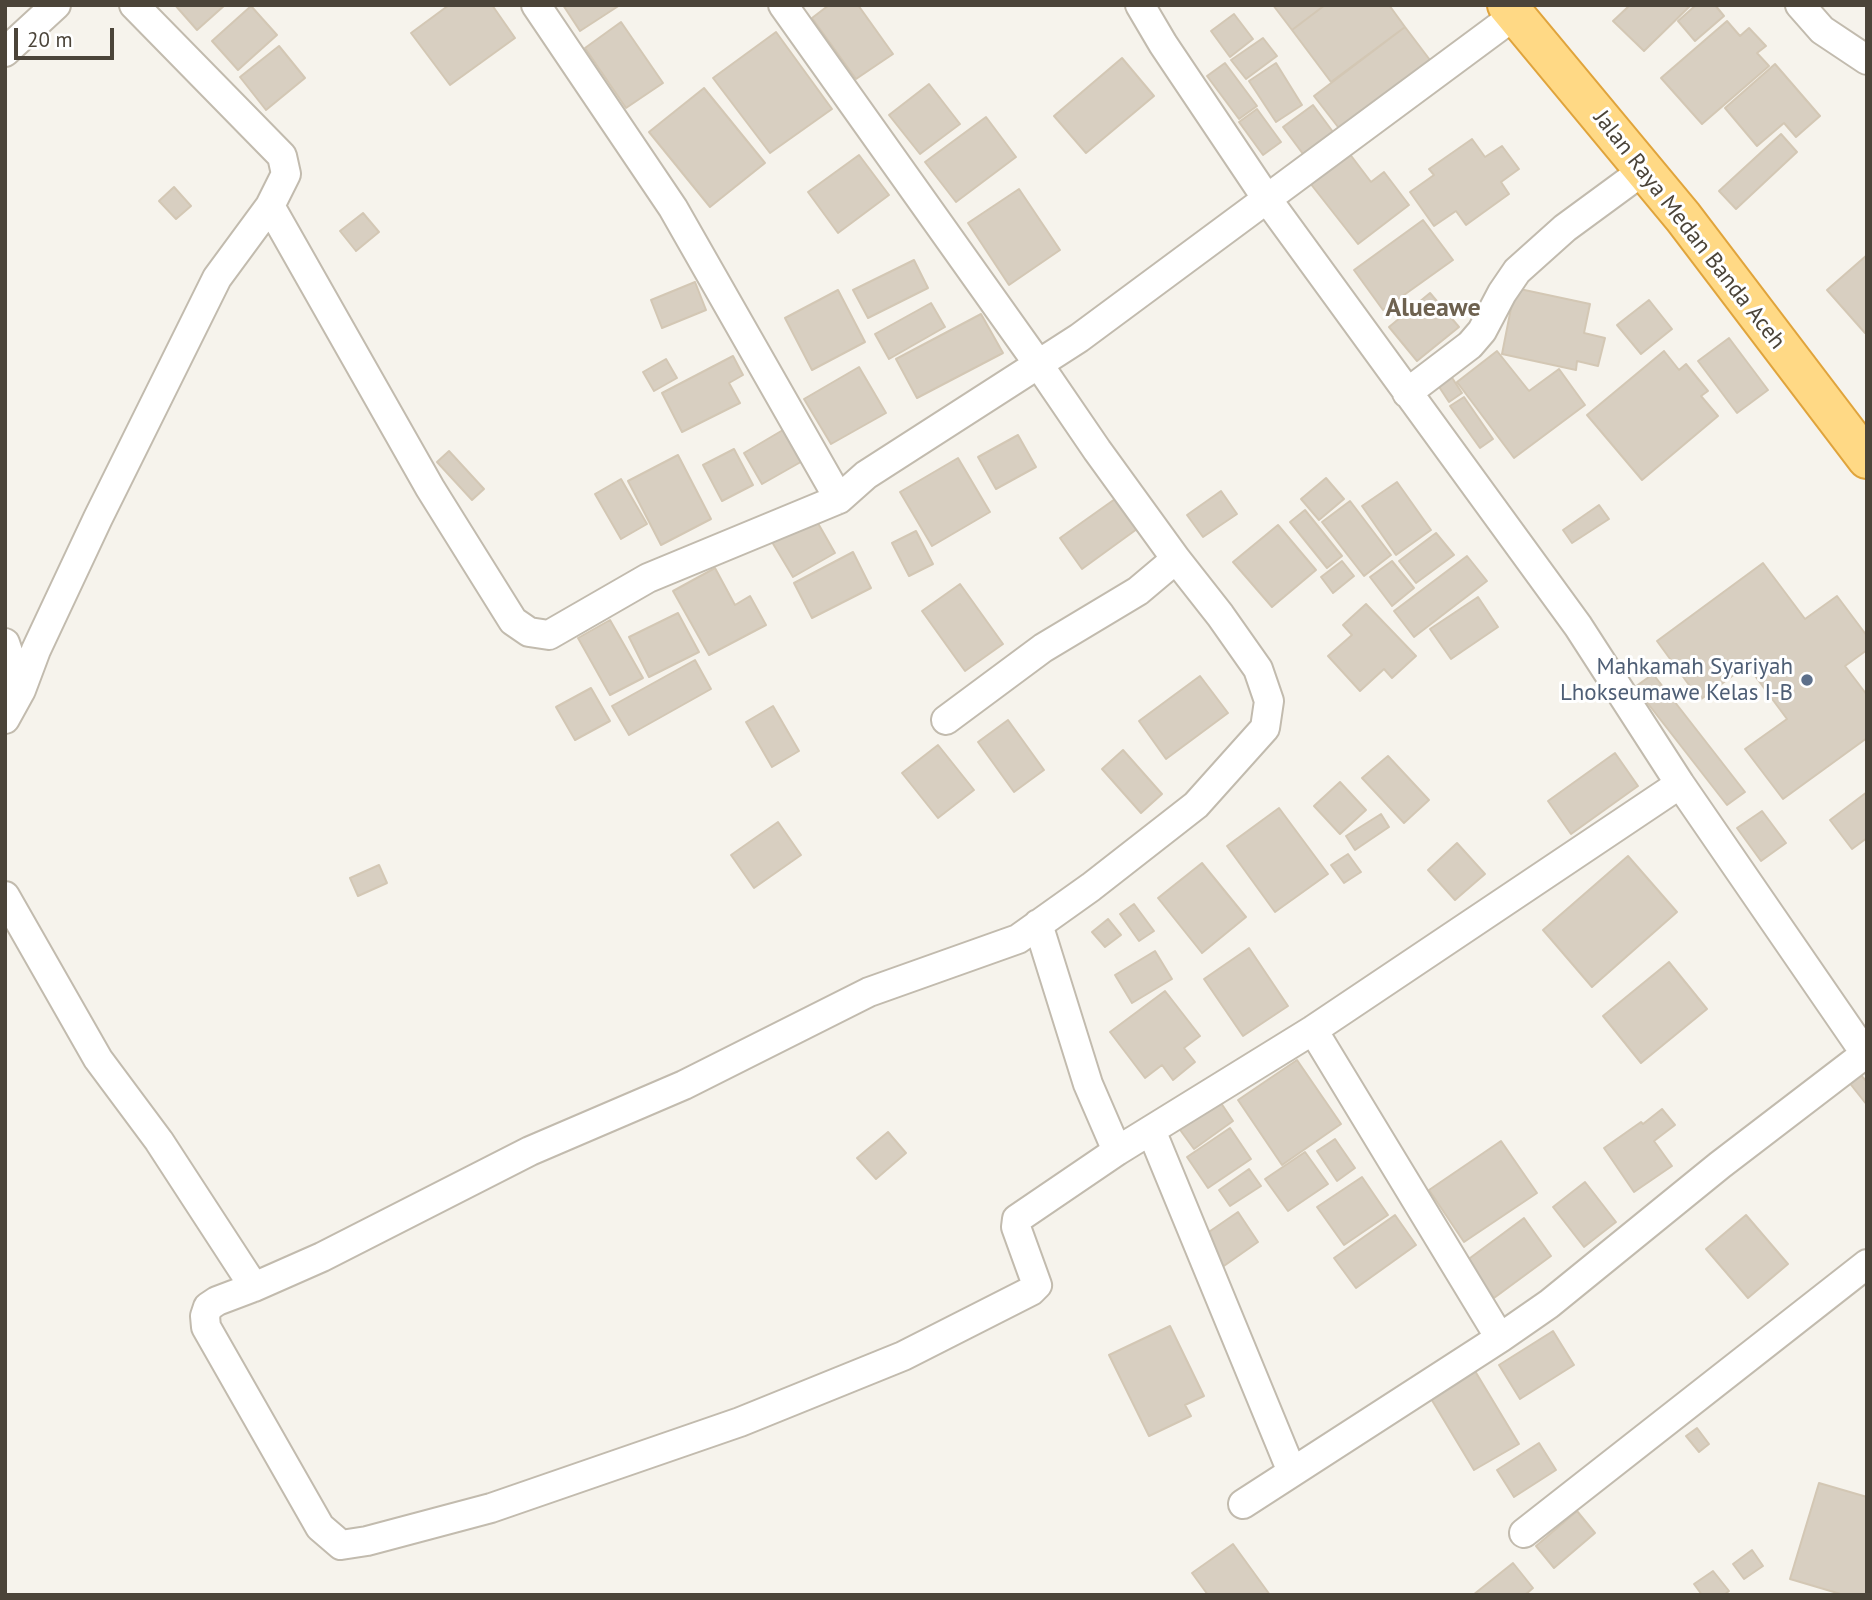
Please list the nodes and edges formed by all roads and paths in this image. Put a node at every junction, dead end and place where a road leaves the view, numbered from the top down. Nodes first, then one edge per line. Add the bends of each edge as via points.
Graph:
1 (56, 5) edge
2 (134, 5) edge
3 (536, 5) edge
4 (783, 5) edge
5 (1140, 5) edge
6 (1800, 5) edge
7 (1511, 10) edge
8 (5, 52) edge
9 (1867, 60) edge
10 (1644, 170) junction
11 (1267, 199) junction
12 (270, 206) junction
13 (1039, 365) junction
14 (1407, 393) junction
15 (1867, 459) edge
16 (839, 499) junction
17 (1176, 559) junction
18 (5, 643) edge
19 (21, 690) junction
20 (5, 719) edge
21 (946, 720) dead end
22 (1680, 784) junction
23 (5, 896) edge
24 (1038, 924) junction
25 (1313, 1030) junction
26 (1863, 1045) edge
27 (1151, 1130) junction
28 (1117, 1151) junction
29 (1867, 1264) edge
30 (235, 1294) junction
31 (1500, 1338) junction
32 (1292, 1472) junction
33 (1243, 1504) dead end
34 (1524, 1532) dead end

1 - 8 street
2 - 12 street via 282,156 286,174
3 - 16 street via 673,208
4 - 13 street
5 - 11 street
6 - 9 street via 1822,30
7 - 10 highway, Jalan Raya Medan Banda Aceh
7 - 11 street
10 - 14 street via 1565,228 1517,271 1470,345
10 - 15 highway, Jalan Raya Medan Banda Aceh
11 - 13 street
11 - 14 street
12 - 16 street via 430,488 513,621 529,632 549,635 648,578
12 - 19 street via 217,278 53,614
13 - 16 street via 866,475
13 - 17 street
14 - 22 street via 1578,626
17 - 21 street via 1138,591 1043,648
17 - 24 street via 1258,669 1269,701 1265,728 1196,805
18 - 19 street
19 - 20 street
22 - 25 street
22 - 26 street
23 - 30 street via 98,1059 159,1141
24 - 28 street via 1088,1084
24 - 30 street via 1018,939 869,992 684,1085 530,1151 322,1257
25 - 27 street
25 - 31 street
26 - 31 street via 1549,1304
27 - 28 street
27 - 32 street
28 - 30 street via 1017,1219 1037,1285 1031,1292 903,1356 740,1422 491,1508 367,1541 341,1545 320,1527 206,1327 208,1307
29 - 34 street
31 - 32 street
32 - 33 street

